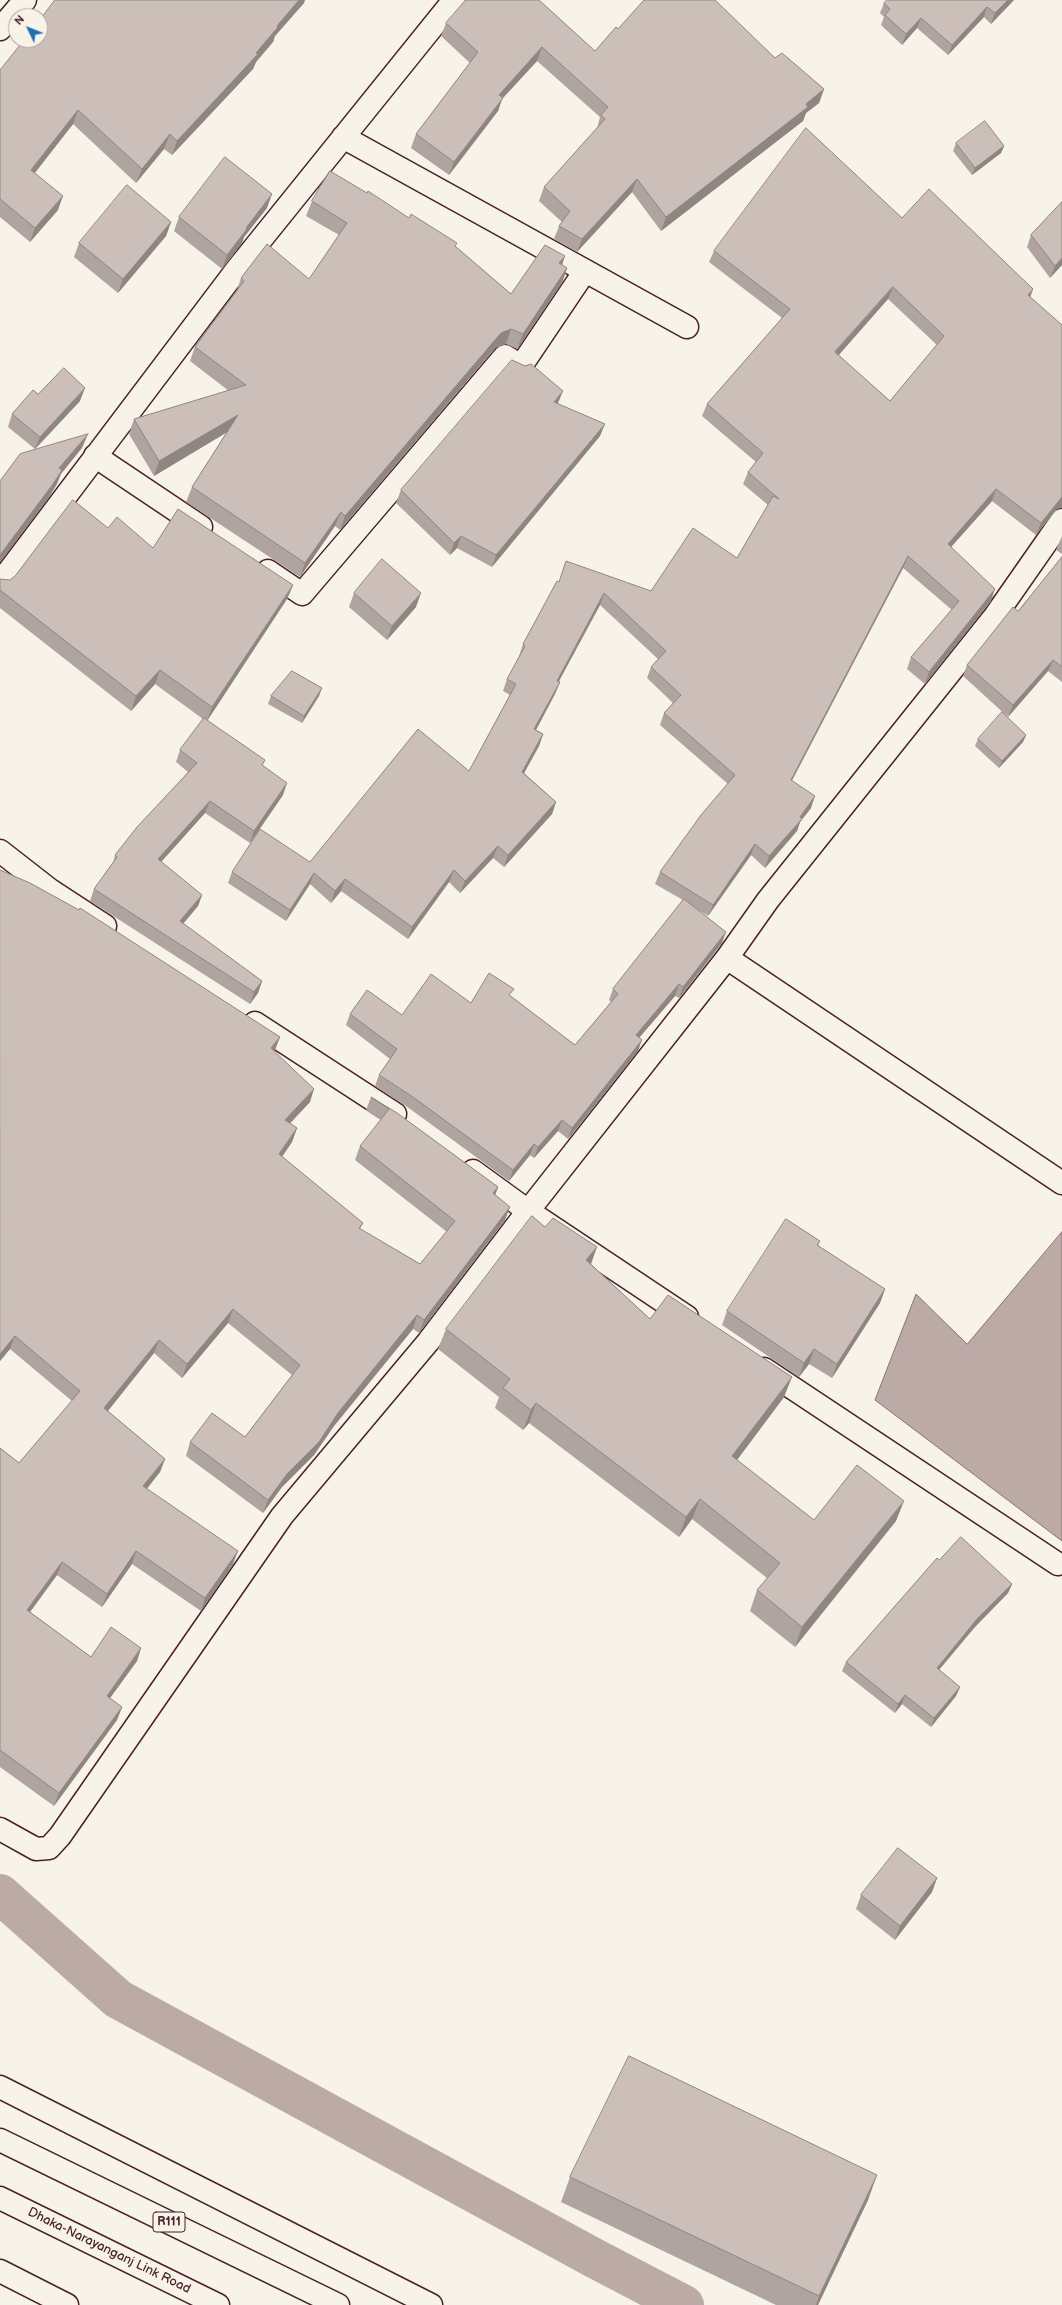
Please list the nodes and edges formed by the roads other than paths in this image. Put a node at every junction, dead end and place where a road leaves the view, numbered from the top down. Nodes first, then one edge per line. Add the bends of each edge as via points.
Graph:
1 (26, 0) edge
2 (454, 0) edge
3 (0, 29) edge
4 (343, 137) junction
5 (585, 271) junction
6 (687, 327) dead end
7 (96, 456) junction
8 (1062, 520) edge
9 (218, 538) edge
10 (250, 560) edge
11 (0, 583) edge
12 (0, 852) edge
13 (124, 938) edge
14 (727, 958) junction
15 (238, 1012) edge
16 (412, 1126) edge
17 (457, 1159) edge
18 (1062, 1183) edge
19 (528, 1211) junction
20 (707, 1330) edge
21 (746, 1357) edge
22 (1058, 1564) dead end
23 (0, 1828) edge
24 (0, 2087) edge
25 (0, 2140) edge
26 (0, 2198) edge
27 (0, 2271) edge
28 (67, 2305) edge
29 (218, 2305) edge
30 (338, 2305) edge
31 (431, 2305) edge

1 - 3 street
2 - 4 street
4 - 5 street
4 - 7 street via 238,268
5 - 6 street
5 - 10 street via 521,366 505,356 302,594
7 - 9 street
7 - 11 street
8 - 14 street via 995,616 768,900
12 - 13 street via 50,890
14 - 18 street
14 - 19 street
15 - 16 street
17 - 19 street
19 - 20 street
19 - 23 street via 428,1342 282,1516 50,1848 36,1849
21 - 22 street
24 - 31 street
25 - 30 street, R111
26 - 29 street, Dhaka-Narayanganj Link Road
27 - 28 street

